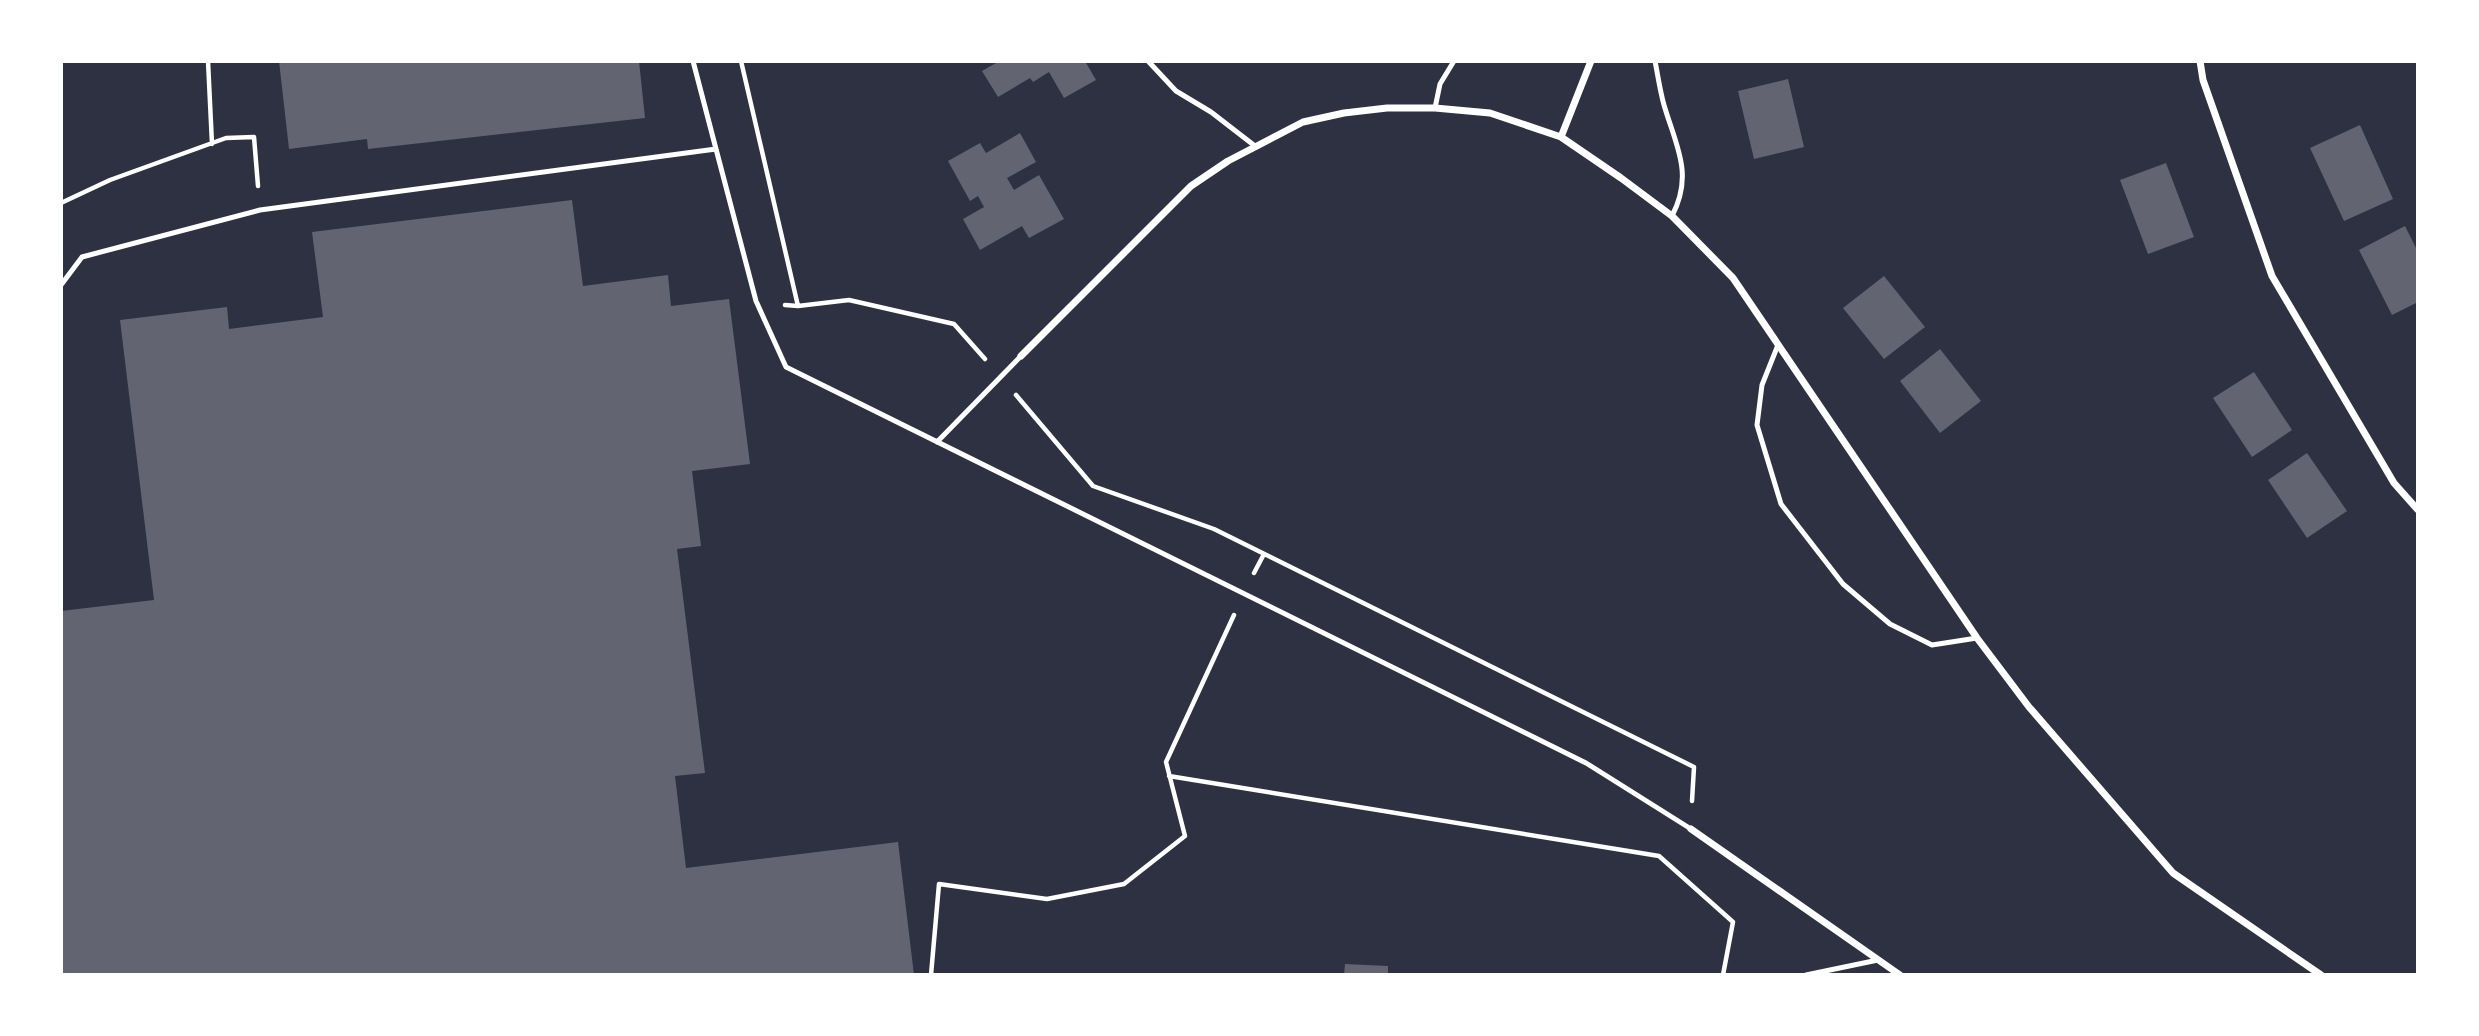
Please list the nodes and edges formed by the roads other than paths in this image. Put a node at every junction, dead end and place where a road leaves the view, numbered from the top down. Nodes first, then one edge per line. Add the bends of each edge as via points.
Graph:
1 (693, 61) edge
2 (1148, 61) edge
3 (1454, 61) edge
4 (1591, 61) edge
5 (1655, 61) edge
6 (2200, 61) edge
7 (1435, 108) junction
8 (1561, 137) junction
9 (1255, 146) junction
10 (716, 149) junction
11 (1672, 216) junction
12 (61, 285) edge
13 (1778, 345) junction
14 (1021, 356) joint
15 (937, 442) junction
16 (2418, 510) edge
17 (1978, 638) junction
18 (1691, 829) joint
19 (1880, 960) junction
20 (1806, 975) edge
21 (1900, 975) edge
22 (2321, 975) edge

1 - 10 lane
2 - 9 lane via 1176,91
3 - 7 lane via 1440,84
4 - 8 street
5 - 11 lane via 1683,163 1680,200
6 - 16 street via 2272,276 2394,483
7 - 8 street via 1490,113
7 - 9 street via 1344,113 1303,122
8 - 11 street
9 - 14 street via 1191,186
10 - 12 lane via 260,210 82,257
10 - 15 lane via 756,301 786,367
11 - 13 street via 1733,278
13 - 17 street
13 - 17 lane via 1762,384 1757,425 1781,504 1843,584 1890,624 1933,645
14 - 15 lane
15 - 18 lane via 1587,763
17 - 22 street via 2029,707 2173,873
18 - 19 street
19 - 20 lane
19 - 21 street

